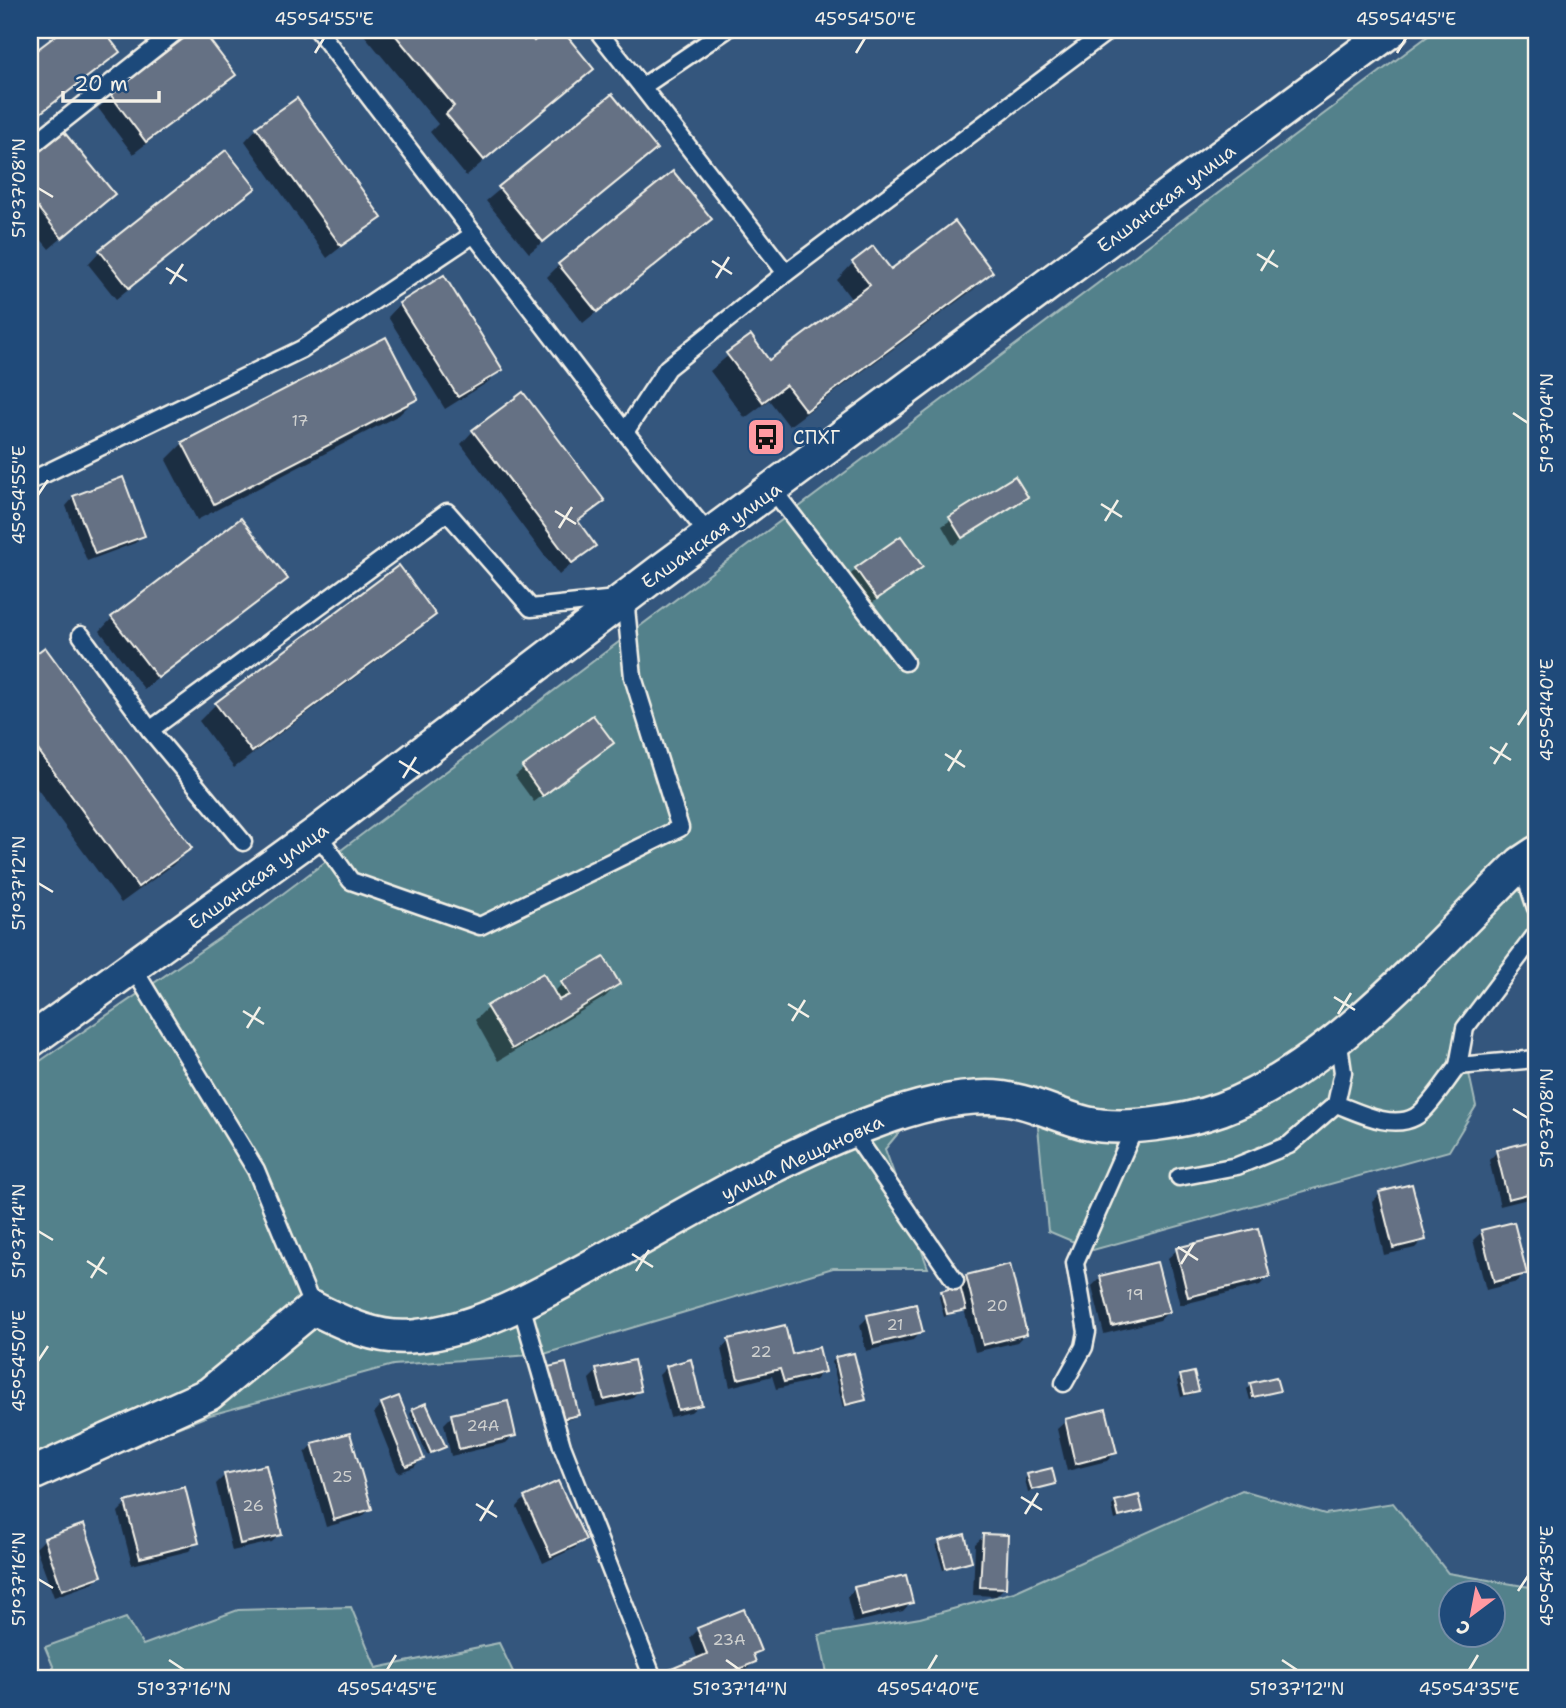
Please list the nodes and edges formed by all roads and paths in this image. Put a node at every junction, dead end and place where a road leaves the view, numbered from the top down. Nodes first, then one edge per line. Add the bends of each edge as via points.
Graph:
1 (178, 30) edge
2 (318, 30) edge
3 (597, 30) edge
4 (726, 30) edge
5 (1109, 30) edge
6 (1392, 30) edge
7 (642, 87) junction
8 (30, 147) edge
9 (474, 234) junction
10 (786, 273) junction
11 (625, 432) junction
12 (30, 481) edge
13 (773, 489) junction
14 (709, 536) junction
15 (625, 598) junction
16 (80, 635) dead end
17 (905, 662) dead end
18 (150, 730) junction
19 (317, 833) junction
20 (243, 842) dead end
21 (1531, 864) edge
22 (1536, 908) edge
23 (1536, 934) edge
24 (133, 968) junction
25 (1338, 1038) junction
26 (30, 1041) edge
27 (1536, 1059) edge
28 (1458, 1066) junction
29 (1336, 1104) junction
30 (1135, 1127) junction
31 (852, 1131) junction
32 (1180, 1177) dead end
33 (956, 1281) dead end
34 (521, 1305) junction
35 (313, 1308) junction
36 (1064, 1383) dead end
37 (30, 1475) edge
38 (653, 1678) edge

1 - 8 lane
2 - 9 lane
3 - 7 lane
4 - 7 lane
5 - 10 lane
6 - 13 street, Елшанская улица
7 - 10 lane
9 - 11 lane
9 - 12 lane via 302,349
10 - 11 lane via 667,368
11 - 14 lane
13 - 14 street, Елшанская улица
13 - 17 lane
14 - 15 street, Елшанская улица
15 - 18 lane via 531,608 447,512
15 - 19 street, Елшанская улица
15 - 19 lane via 632,677 680,828 480,926 351,881
16 - 18 lane
18 - 20 lane
19 - 24 street, Елшанская улица
21 - 22 lane
21 - 25 street, улица Мещановка
23 - 28 lane via 1465,1028
24 - 26 street, Елшанская улица
24 - 35 lane via 256,1170
25 - 29 lane via 1343,1072
25 - 30 street, улица Мещановка via 1263,1089 1219,1109
27 - 28 lane
28 - 29 lane via 1416,1117 1378,1120
29 - 32 lane via 1289,1146 1237,1166
30 - 31 street, улица Мещановка via 1085,1123 1024,1101 986,1097 927,1106
30 - 36 lane via 1075,1263 1087,1332
31 - 33 lane
31 - 34 street, улица Мещановка via 746,1180
34 - 35 street, улица Мещановка via 467,1325 414,1337 357,1331
34 - 38 lane via 562,1446
35 - 37 street via 209,1394

